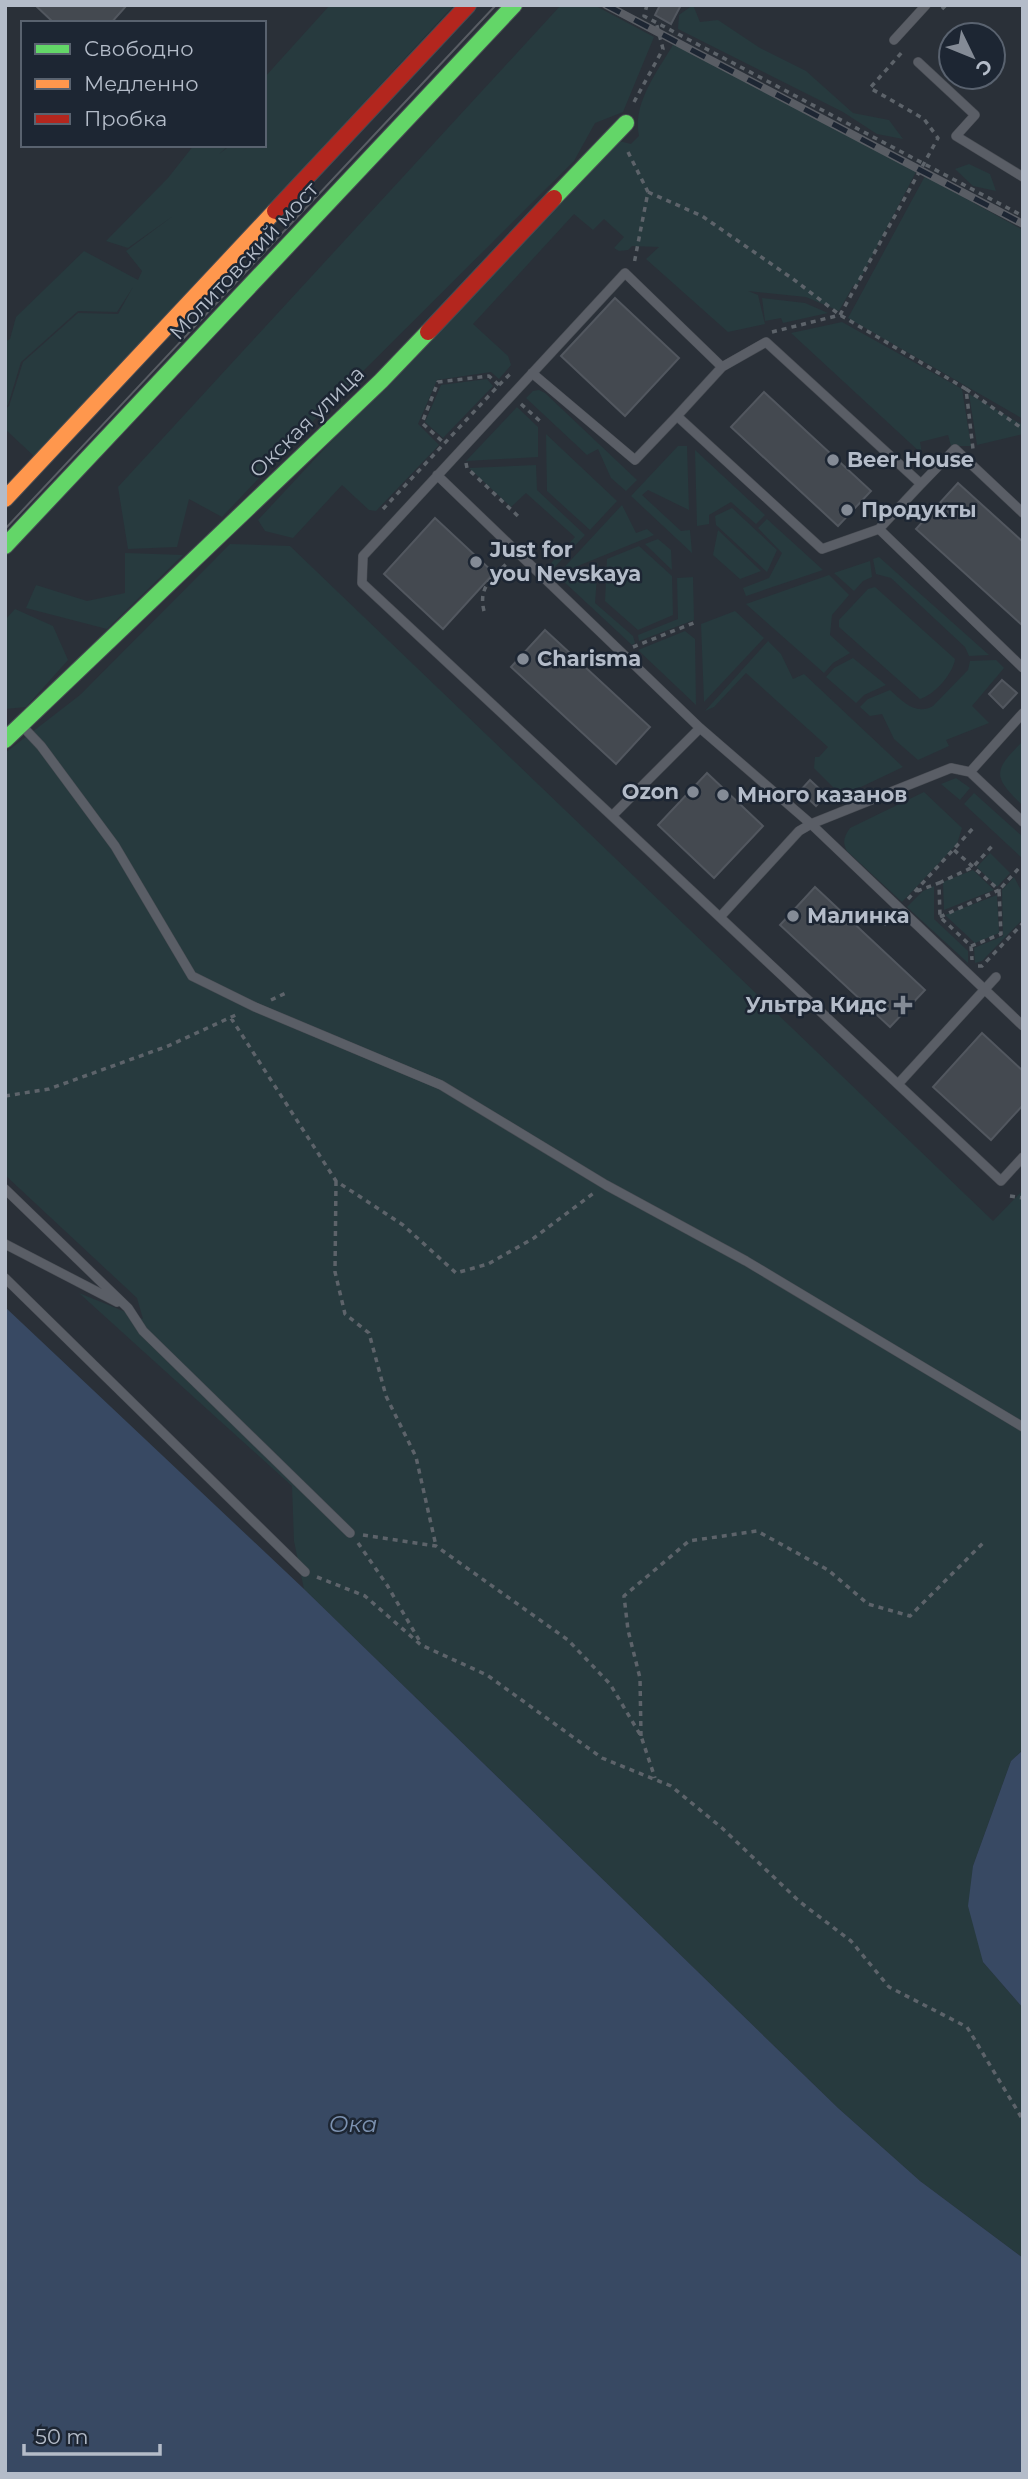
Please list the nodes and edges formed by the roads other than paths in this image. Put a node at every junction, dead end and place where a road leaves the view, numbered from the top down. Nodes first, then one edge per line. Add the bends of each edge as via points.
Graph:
1 (468, 5) edge
2 (514, 5) edge
3 (926, 5) edge
4 (894, 40) dead end
5 (918, 62) dead end
6 (626, 123) road end
7 (1023, 177) edge
8 (722, 367) junction
9 (532, 373) junction
10 (677, 416) junction
11 (437, 475) junction
12 (920, 484) junction
13 (5, 499) edge
14 (1023, 513) edge
15 (879, 529) junction
16 (5, 546) edge
17 (1023, 667) edge
18 (1023, 713) edge
19 (21, 725) junction
20 (700, 728) junction
21 (5, 740) edge
22 (970, 772) junction
23 (612, 816) junction
24 (1023, 822) edge
25 (811, 824) junction
26 (720, 917) junction
27 (996, 977) dead end
28 (984, 990) junction
29 (1023, 1026) edge
30 (899, 1083) junction
31 (1023, 1157) edge
32 (5, 1189) edge
33 (5, 1244) edge
34 (5, 1278) edge
35 (128, 1308) junction
36 (1023, 1427) edge
37 (350, 1533) road end
38 (305, 1572) road end

1 - 13 main road, Молитовский мост
2 - 16 main road, Молитовский мост
3 - 4 lane
5 - 7 lane via 975,115 956,136
6 - 19 main road, Окская улица via 381,381
8 - 9 lane via 625,273
8 - 10 lane
8 - 12 lane via 766,342
9 - 10 lane via 635,460
9 - 11 lane
10 - 15 lane via 822,549
11 - 20 lane
11 - 23 lane via 363,556 362,583
12 - 14 lane via 955,449
12 - 15 lane
15 - 17 lane
18 - 22 lane
19 - 21 main road, Окская улица
19 - 36 lane via 115,846 192,976 441,1085
20 - 23 lane
20 - 25 lane
22 - 24 lane
22 - 25 lane via 951,768
23 - 26 lane
25 - 26 lane via 799,831
25 - 28 lane
26 - 30 lane
27 - 28 lane
28 - 29 lane
28 - 30 lane
30 - 31 lane via 1001,1181
32 - 35 lane
33 - 35 lane
34 - 38 lane
35 - 37 lane via 143,1331

